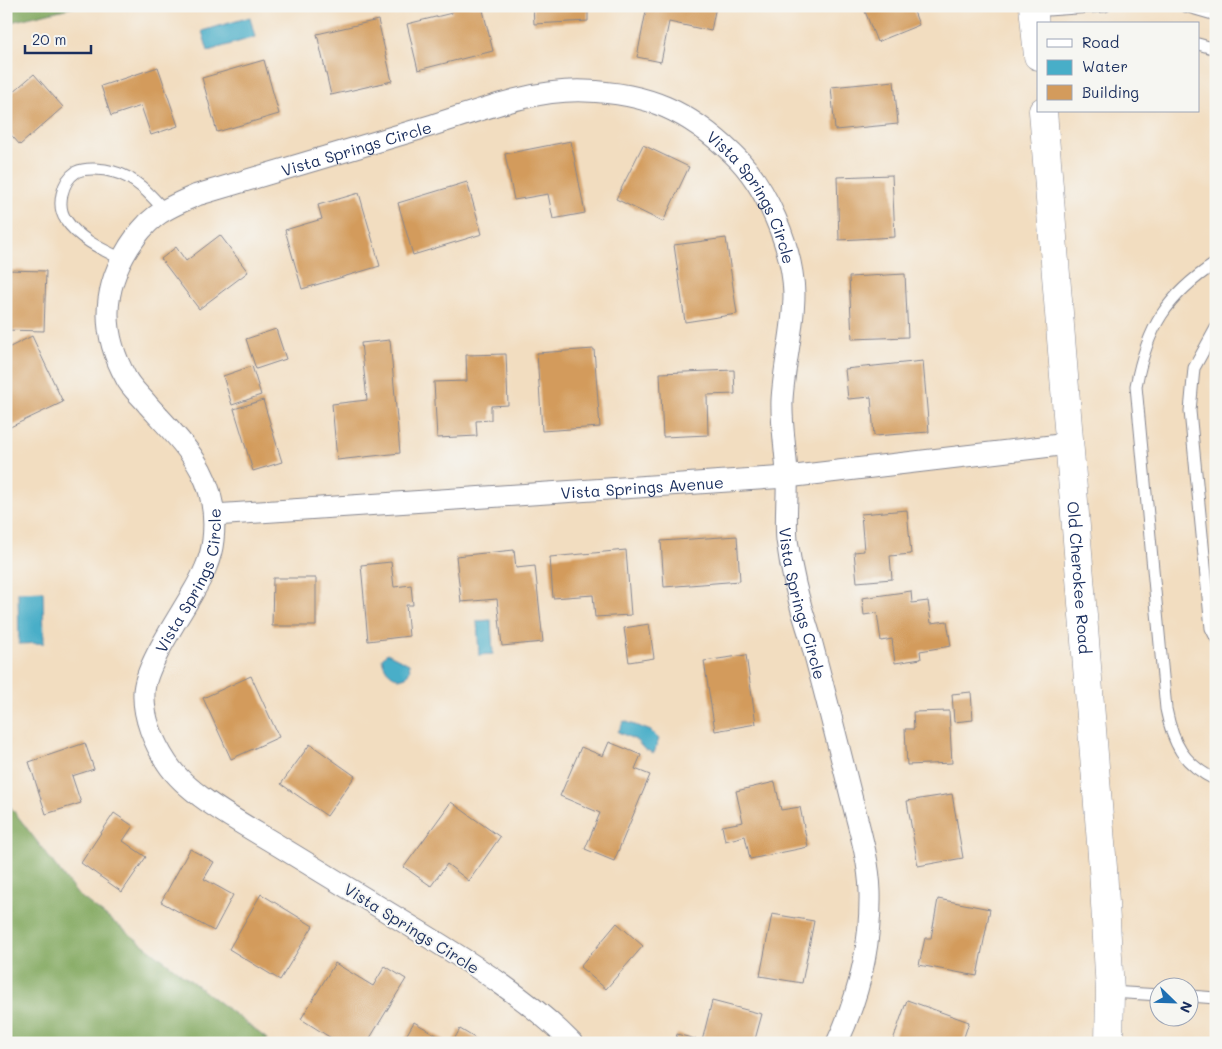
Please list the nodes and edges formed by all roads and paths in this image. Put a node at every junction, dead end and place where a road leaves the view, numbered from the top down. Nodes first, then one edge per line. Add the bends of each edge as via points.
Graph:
1 (1105, 6) edge
2 (1186, 6) edge
3 (1033, 9) edge
4 (1216, 15) edge
5 (1200, 45) edge
6 (1037, 47) edge
7 (1216, 49) edge
8 (1042, 112) edge
9 (165, 211) junction
10 (122, 259) junction
11 (1216, 263) edge
12 (1216, 328) edge
13 (1068, 444) junction
14 (787, 477) junction
15 (214, 515) junction
16 (1216, 638) edge
17 (1216, 780) edge
18 (1110, 992) junction
19 (1150, 994) edge
20 (1200, 997) edge
21 (1216, 998) edge
22 (572, 1043) edge
23 (837, 1043) edge
24 (1109, 1043) edge

1 - 3 lane
2 - 4 lane
3 - 6 street
5 - 7 lane
8 - 13 street, Old Cherokee Road
9 - 10 street, Vista Springs Circle via 140,231
9 - 10 lane via 138,184 115,172 98,169 77,172 64,185 61,200 64,218 82,237
9 - 14 street, Vista Springs Circle via 206,193 506,103 584,90 665,105 708,131 745,165 779,226 794,291 782,400
10 - 15 street, Vista Springs Circle via 107,307 112,347 127,380 196,459 211,493
11 - 17 lane via 1187,284 1159,319 1141,359 1136,386 1169,724 1187,761
12 - 16 lane via 1194,368 1190,411 1211,628
13 - 14 street, Vista Springs Avenue
13 - 18 street, Old Cherokee Road
14 - 15 street, Vista Springs Avenue
14 - 23 street, Vista Springs Circle via 787,538 798,597 861,837 870,889 863,967 849,1018
15 - 22 street, Vista Springs Circle via 213,542 205,572 153,664 144,690 148,725 167,763 182,781 225,813 469,962 518,996
18 - 19 lane
18 - 24 street, Old Cherokee Road
20 - 21 lane

